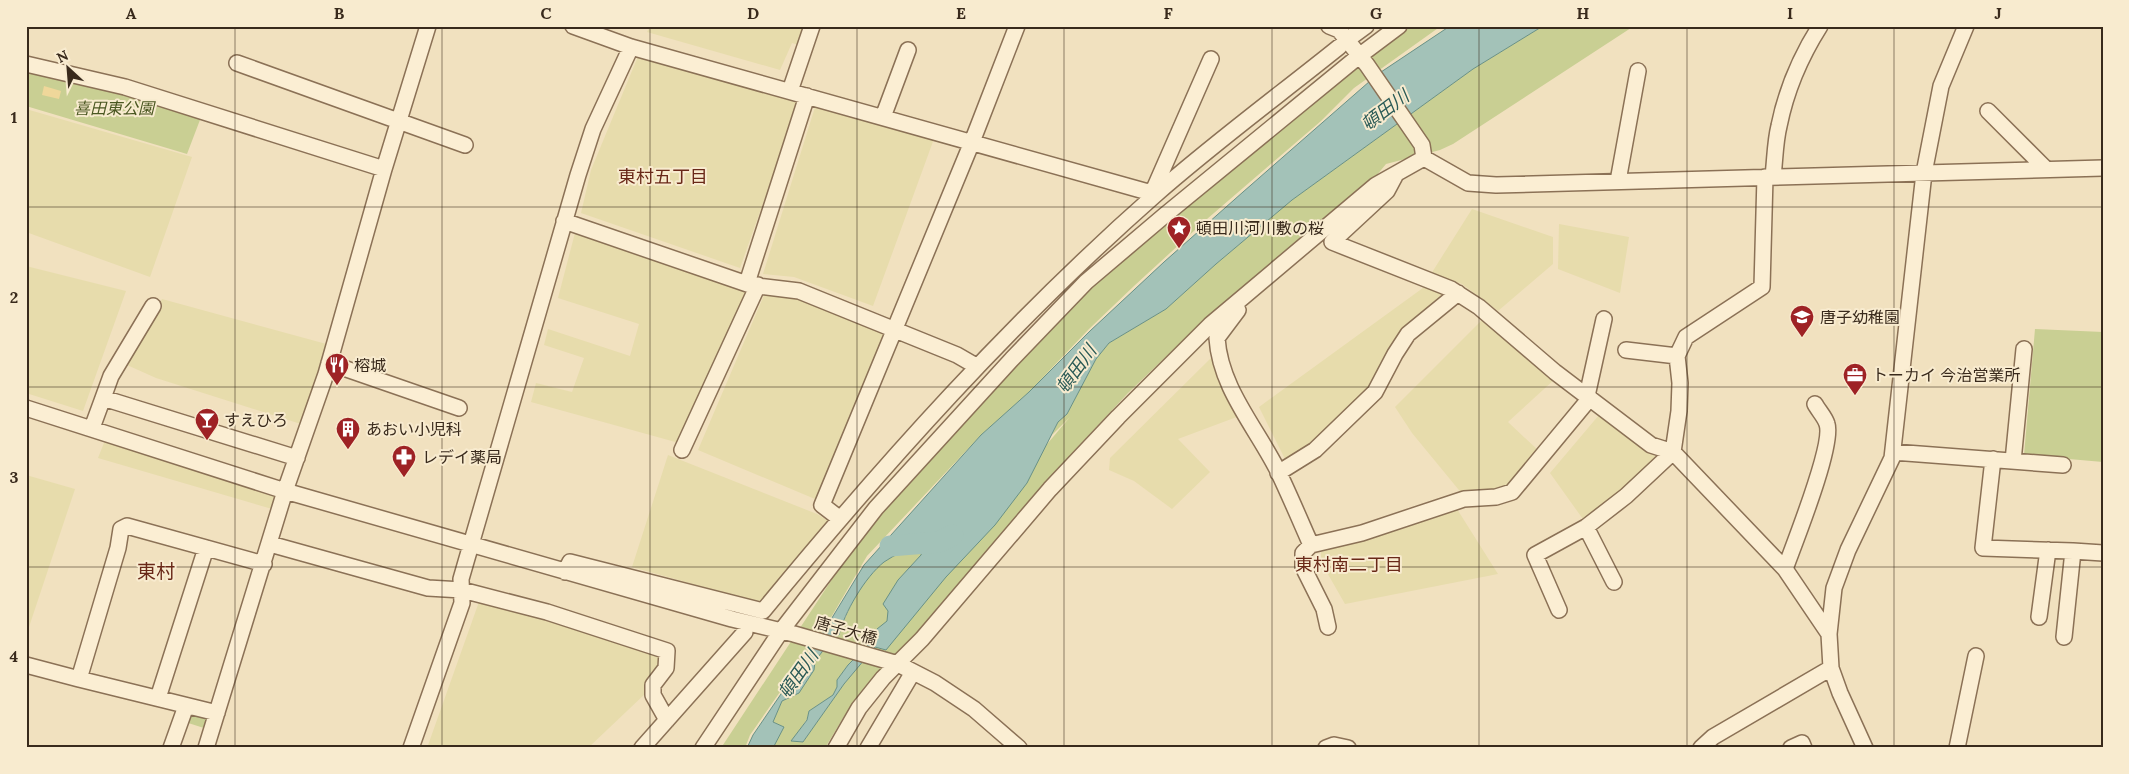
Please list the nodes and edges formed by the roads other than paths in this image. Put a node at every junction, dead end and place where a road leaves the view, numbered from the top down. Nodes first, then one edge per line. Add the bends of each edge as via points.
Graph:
1 (428, 26) edge
2 (573, 26) edge
3 (812, 26) edge
4 (1017, 26) edge
5 (1329, 26) edge
6 (1366, 26) edge
7 (1399, 26) edge
8 (1820, 26) edge
9 (1966, 26) edge
10 (1351, 37) dead end
11 (631, 47) junction
12 (1339, 47) dead end
13 (908, 50) dead end
14 (1211, 59) dead end
15 (1363, 61) junction
16 (237, 63) dead end
17 (26, 64) edge
18 (1638, 71) dead end
19 (790, 91) junction
20 (807, 96) junction
21 (1988, 111) dead end
22 (883, 117) junction
23 (398, 122) junction
24 (972, 142) junction
25 (465, 145) dead end
26 (1423, 152) junction
27 (2103, 168) edge
28 (384, 169) junction
29 (2046, 169) junction
30 (1924, 173) junction
31 (1182, 174) junction
32 (1395, 176) junction
33 (1769, 176) junction
34 (1618, 181) junction
35 (1154, 188) junction
36 (564, 221) junction
37 (753, 284) junction
38 (1253, 288) junction
39 (1458, 293) junction
40 (153, 306) dead end
41 (1604, 319) dead end
42 (894, 330) junction
43 (2024, 349) dead end
44 (1626, 350) dead end
45 (1678, 356) junction
46 (329, 363) junction
47 (976, 366) junction
48 (1589, 397) junction
49 (103, 398) junction
50 (1814, 404) dead end
51 (26, 408) edge
52 (459, 408) dead end
53 (92, 428) junction
54 (682, 450) dead end
55 (1673, 452) junction
56 (1893, 452) junction
57 (297, 458) junction
58 (1993, 460) junction
59 (2013, 461) junction
60 (2063, 465) dead end
61 (1278, 473) junction
62 (285, 491) junction
63 (840, 518) junction
64 (1586, 527) junction
65 (270, 544) junction
66 (471, 545) junction
67 (1311, 545) junction
68 (206, 548) junction
69 (2048, 550) junction
70 (2073, 551) junction
71 (2103, 553) edge
72 (264, 564) junction
73 (1785, 569) junction
74 (565, 572) junction
75 (1614, 582) dead end
76 (462, 590) junction
77 (1559, 610) dead end
78 (2039, 617) dead end
79 (1328, 627) dead end
80 (745, 632) dead end
81 (787, 632) junction
82 (1829, 634) junction
83 (2064, 637) dead end
84 (1976, 656) dead end
85 (892, 662) junction
86 (26, 665) edge
87 (1831, 668) junction
88 (913, 672) junction
89 (79, 678) junction
90 (158, 698) junction
91 (186, 706) junction
92 (217, 713) junction
93 (667, 720) junction
94 (171, 748) edge
95 (206, 748) edge
96 (411, 748) edge
97 (642, 748) edge
98 (703, 748) edge
99 (836, 748) edge
100 (868, 748) edge
101 (1019, 748) edge
102 (1326, 748) edge
103 (1348, 748) edge
104 (1701, 748) edge
105 (1791, 748) edge
106 (1804, 748) edge
107 (1865, 748) edge
108 (1957, 748) edge

1 - 23 street
2 - 11 street
3 - 19 street
4 - 24 street
5 - 15 street via 1339,30
6 - 10 street
7 - 15 street
8 - 33 street via 1808,44 1792,83 1778,127
9 - 30 street via 1942,86
11 - 19 street
11 - 36 street via 593,129
12 - 31 street
13 - 22 street
14 - 35 street
15 - 26 street
15 - 81 street via 1165,214 1086,282 876,508
16 - 23 street
17 - 28 street via 125,87
18 - 34 street
19 - 20 street
20 - 22 street
20 - 37 street
21 - 29 street
22 - 24 street
23 - 25 street
23 - 28 street
24 - 35 street via 1148,192
24 - 42 street
26 - 32 street
26 - 34 street via 1468,183
27 - 29 street
28 - 46 street
29 - 30 street
30 - 33 street
30 - 56 street
31 - 35 street
31 - 47 street via 1104,242
32 - 38 street via 1376,185
32 - 39 street via 1387,191 1332,242
33 - 34 street
33 - 45 street via 1762,287 1686,337
36 - 37 street
36 - 66 street
37 - 42 street via 800,291
37 - 54 street
38 - 61 street via 1217,338 1218,357 1226,381
38 - 85 street via 1210,325 1050,488 922,639
39 - 48 street via 1480,307
39 - 61 street via 1408,334 1375,392 1316,450
40 - 49 street via 111,376
41 - 48 street
42 - 47 street
42 - 63 street via 822,505
43 - 59 street
44 - 45 street
45 - 55 street via 1679,411
46 - 52 street
46 - 57 street
47 - 63 street
48 - 55 street via 1650,445
48 - 67 street via 1512,492 1496,497 1464,499 1362,533
49 - 53 street
49 - 57 street
50 - 73 street via 1827,425 1827,445
51 - 53 street, 唐子大橋
53 - 62 street, 唐子大橋
55 - 64 street via 1626,496
55 - 73 street
56 - 58 street
56 - 82 street via 1834,588
57 - 62 street
58 - 59 street
58 - 69 street via 1983,548
59 - 60 street
61 - 67 street
62 - 65 street
62 - 66 street, 唐子大橋
63 - 74 street via 761,614 570,562
64 - 75 street
64 - 77 street via 1535,555
65 - 72 street
65 - 76 street via 428,588
66 - 74 street, 唐子大橋
66 - 76 street via 461,580
67 - 79 street via 1303,553 1303,567 1324,609
68 - 72 street
68 - 89 street via 127,526 121,529
68 - 90 street
69 - 70 street
69 - 78 street
70 - 71 street
70 - 83 street
72 - 92 street
73 - 82 street
74 - 81 street, 唐子大橋 via 732,620
76 - 93 street via 547,612 667,651 666,668 653,685 653,695
76 - 96 street via 462,603
80 - 93 street
81 - 85 street, 唐子大橋
81 - 98 street
82 - 87 street
84 - 108 street
85 - 88 street, 唐子大橋
85 - 99 street via 859,708
86 - 89 street
87 - 104 street via 1713,737
87 - 107 street
88 - 100 street
88 - 101 street, 唐子大橋 via 974,709
89 - 90 street
90 - 91 street
91 - 92 street
91 - 94 street
92 - 95 street
93 - 97 street
102 - 103 street via 1334,745
105 - 106 street via 1802,743

